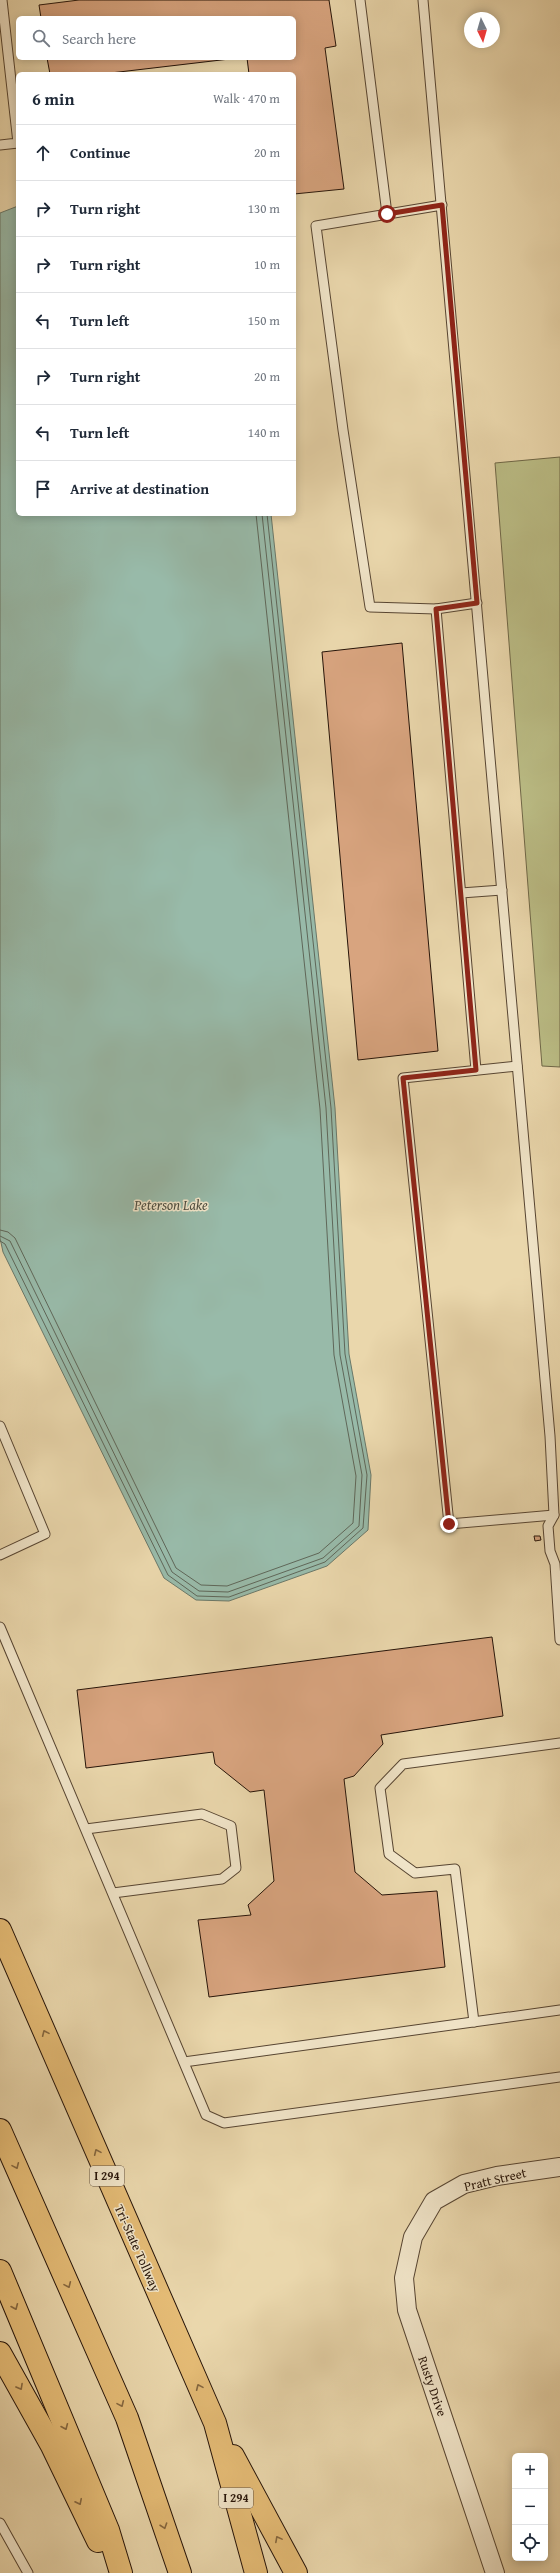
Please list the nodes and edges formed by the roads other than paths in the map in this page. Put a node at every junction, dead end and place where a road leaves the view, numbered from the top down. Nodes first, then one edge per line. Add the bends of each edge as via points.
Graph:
1 (2, 0) edge
2 (360, 0) edge
3 (423, 0) edge
4 (16, 125) edge
5 (16, 143) edge
6 (0, 146) edge
7 (442, 205) junction
8 (387, 214) junction
9 (477, 603) junction
10 (436, 609) junction
11 (502, 890) junction
12 (461, 893) junction
13 (517, 1066) junction
14 (476, 1070) junction
15 (0, 1426) edge
16 (557, 1519) edge
17 (0, 1555) edge
18 (557, 1560) edge
19 (0, 1627) edge
20 (560, 1640) edge
21 (560, 1743) edge
22 (86, 1829) junction
23 (113, 1893) junction
24 (0, 1930) edge
25 (560, 2010) edge
26 (474, 2022) junction
27 (184, 2062) junction
28 (560, 2077) edge
29 (0, 2130) edge
30 (560, 2167) edge
31 (434, 2201) joint
32 (0, 2271) edge
33 (0, 2353) edge
34 (215, 2423) junction
35 (0, 2523) edge
36 (28, 2573) edge
37 (113, 2573) edge
38 (121, 2573) edge
39 (180, 2573) edge
40 (256, 2573) edge
41 (296, 2573) edge
42 (495, 2573) edge

1 - 4 lane
2 - 8 lane
3 - 7 lane
5 - 6 lane
7 - 8 lane
7 - 9 lane
8 - 10 lane via 316,226 370,607
9 - 10 lane
9 - 11 lane
10 - 12 lane
11 - 12 lane
11 - 13 lane
12 - 14 lane
13 - 14 lane
13 - 16 lane
14 - 16 lane via 403,1078 449,1524
15 - 17 lane via 45,1534
16 - 18 lane via 548,1526 550,1551
18 - 20 lane
19 - 22 lane
21 - 26 lane via 403,1764 380,1788 388,1854 415,1873 455,1869
22 - 23 lane
22 - 23 lane via 202,1814 231,1826 236,1868 222,1879
23 - 27 lane
34 -> 24 highway, Tri-State Tollway / I 294
25 - 26 lane
26 - 27 lane
27 - 28 lane via 206,2115 224,2123
29 -> 39 highway via 127,2418
30 - 31 street, Pratt Street via 497,2176 464,2184
31 - 42 street, Rusty Drive via 413,2237 404,2278 407,2310
32 -> 38 highway via 108,2530
33 -> 37 highway via 52,2446
34 - 40 highway, Tri-State Tollway / I 294
41 -> 34 highway
35 - 36 lane

